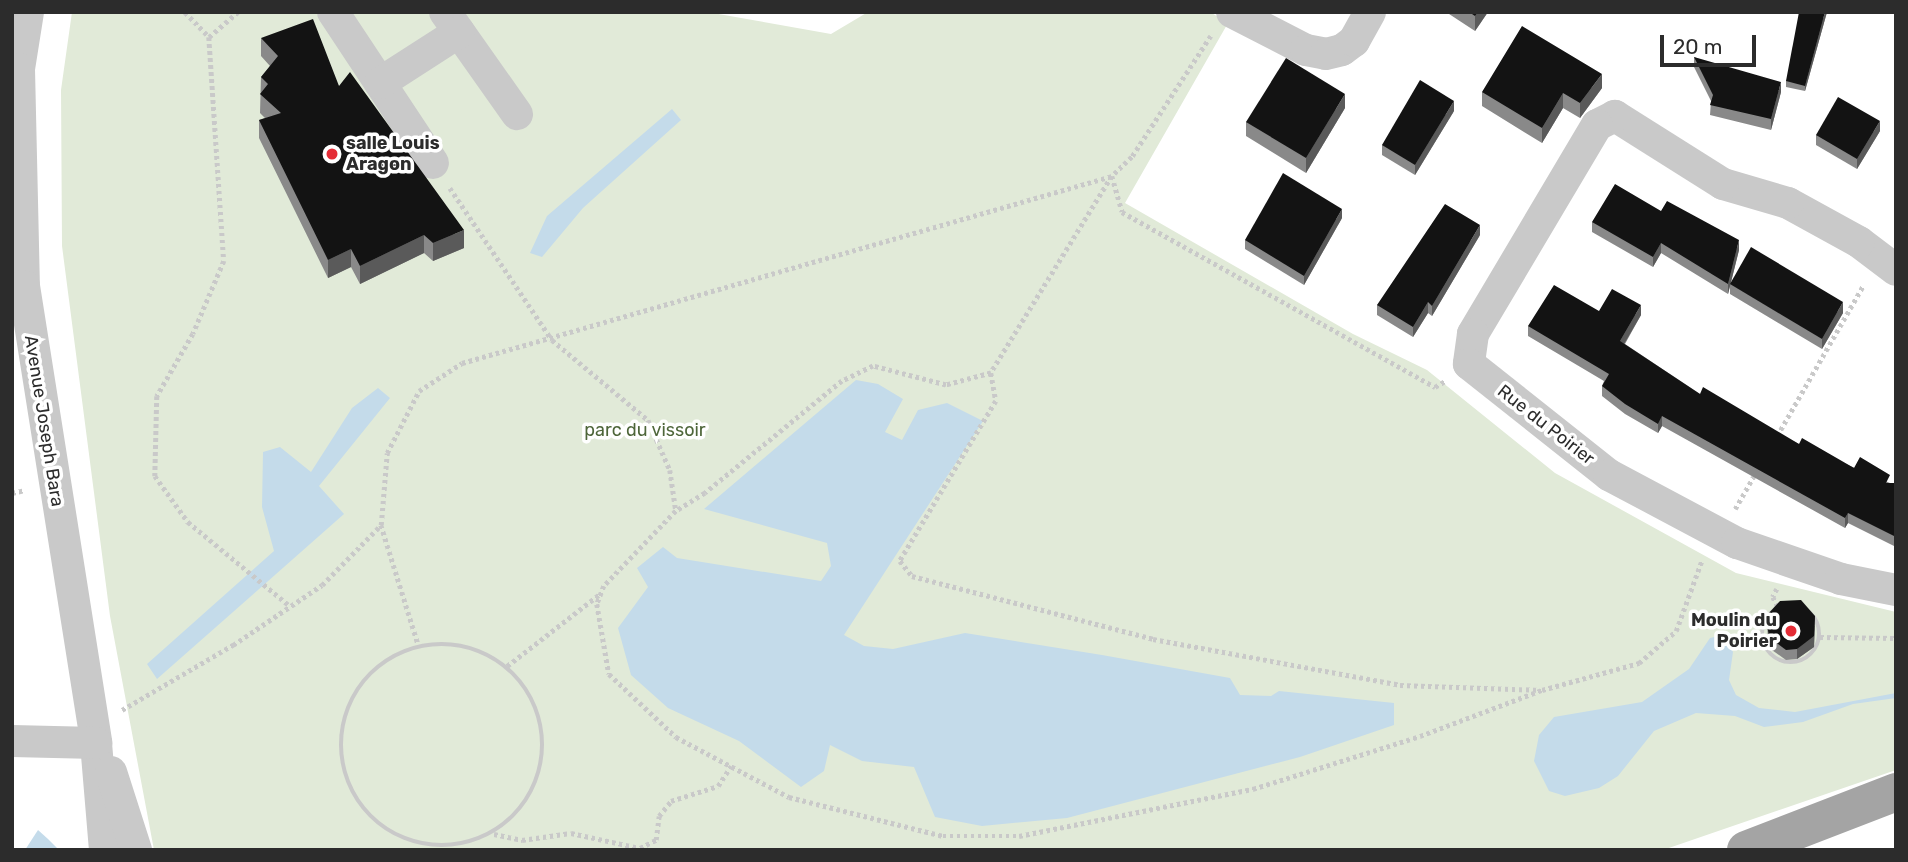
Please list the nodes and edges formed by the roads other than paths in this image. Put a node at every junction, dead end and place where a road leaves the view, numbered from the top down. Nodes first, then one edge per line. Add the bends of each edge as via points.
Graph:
1 (28, 12) edge
2 (333, 12) edge
3 (1370, 12) edge
4 (452, 22) edge
5 (1222, 23) edge
6 (380, 83) junction
7 (517, 114) dead end
8 (433, 163) road end
9 (1888, 263) edge
10 (1896, 590) edge
11 (93, 729) junction
12 (12, 741) edge
13 (1896, 792) edge
14 (105, 850) edge
15 (136, 850) edge
16 (1745, 850) edge

1 - 11 street, Avenue Joseph Bara via 19,69 24,286
2 - 6 street
3 - 5 street via 1354,41 1326,54
4 - 6 street
4 - 7 street
6 - 8 street
9 - 10 street, Rue du Poirier via 1788,202 1723,184 1615,116 1597,124 1474,334 1469,364 1609,475 1787,562
11 - 12 street
11 - 14 street, Avenue Joseph Bara
11 - 15 street, Avenue Joseph Bara
13 - 16 main road

